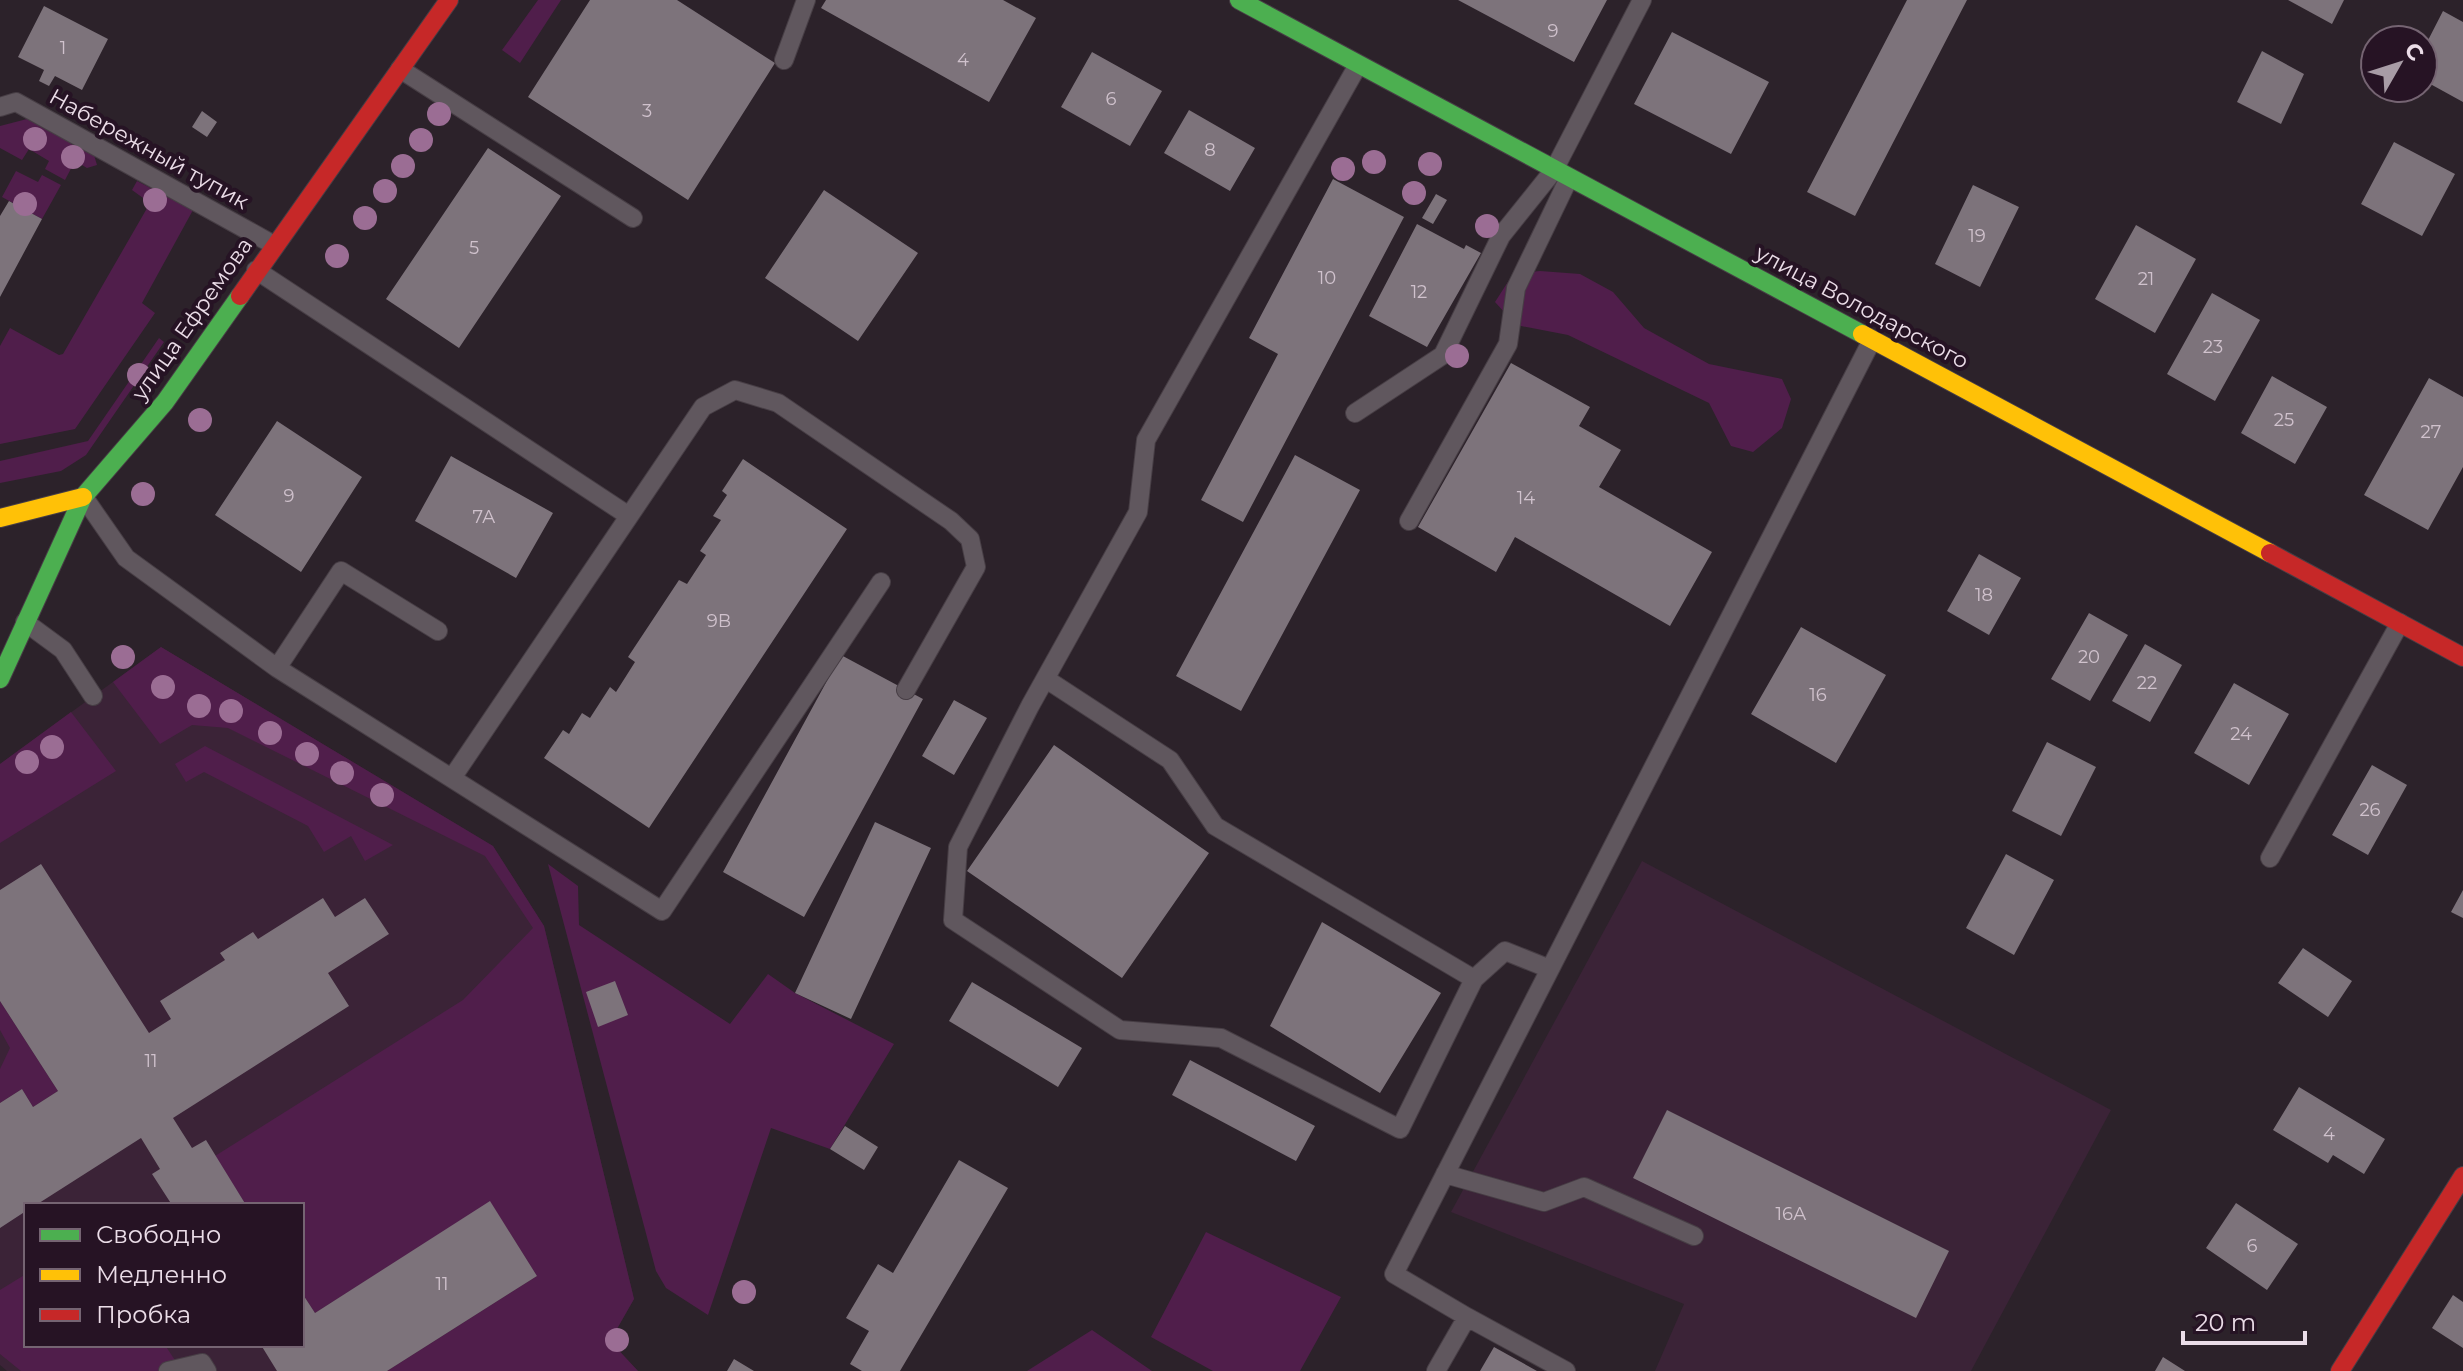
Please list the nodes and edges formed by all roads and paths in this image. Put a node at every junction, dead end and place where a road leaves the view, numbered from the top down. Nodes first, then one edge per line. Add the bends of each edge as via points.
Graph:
1 (449, 0) edge
2 (806, 0) edge
3 (1239, 0) edge
4 (1642, 0) edge
5 (784, 60) dead end
6 (1358, 65) junction
7 (400, 69) junction
8 (5, 101) edge
9 (1561, 174) junction
10 (633, 218) dead end
11 (274, 245) junction
12 (256, 270) junction
13 (1872, 340) junction
14 (1355, 413) dead end
15 (83, 497) junction
16 (629, 516) junction
17 (0, 518) edge
18 (1409, 521) dead end
19 (881, 582) dead end
20 (25, 622) junction
21 (2400, 623) junction
22 (438, 631) dead end
23 (2463, 657) edge
24 (277, 668) junction
25 (0, 679) edge
26 (1046, 679) junction
27 (906, 690) dead end
28 (93, 696) dead end
29 (452, 778) junction
30 (2270, 858) dead end
31 (1550, 969) junction
32 (1474, 979) junction
33 (1445, 1174) junction
34 (2463, 1176) edge
35 (1694, 1236) dead end
36 (1467, 1317) junction
37 (168, 1371) edge
38 (207, 1371) edge
39 (1436, 1371) edge
40 (1566, 1371) edge
41 (2340, 1371) edge

1 - 7 main road, улица Ефремова
2 - 5 lane
3 - 6 main road, улица Володарского
4 - 9 lane
6 - 9 main road, улица Володарского
6 - 26 lane via 1146,440 1138,512
7 - 10 lane
7 - 11 main road, улица Ефремова
8 - 11 lane, Набережный тупик
9 - 13 main road, улица Володарского
9 - 14 lane via 1501,236 1443,355
9 - 18 lane via 1516,288 1508,344
11 - 12 main road, улица Ефремова
12 - 15 main road, улица Ефремова via 165,402
12 - 16 lane
13 - 21 main road, улица Володарского
13 - 31 lane
15 - 17 main road
15 - 20 main road, улица Ефремова
15 - 24 lane via 126,558
16 - 27 lane via 703,407 735,390 778,403 970,539 976,567
16 - 29 lane
19 - 29 lane via 662,911
20 - 25 main road, улица Ефремова
20 - 28 lane via 63,650
21 - 23 main road, улица Володарского
21 - 30 lane
22 - 24 lane via 341,571
24 - 29 lane
26 - 32 lane via 1170,760 1215,826
26 - 32 lane via 958,847 953,920 1120,1030 1221,1038 1400,1129
31 - 32 lane via 1505,951
31 - 33 lane
33 - 35 lane via 1544,1202 1584,1187
33 - 36 lane via 1394,1274
34 - 41 main road
36 - 39 lane
36 - 40 lane
37 - 38 lane via 202,1363

